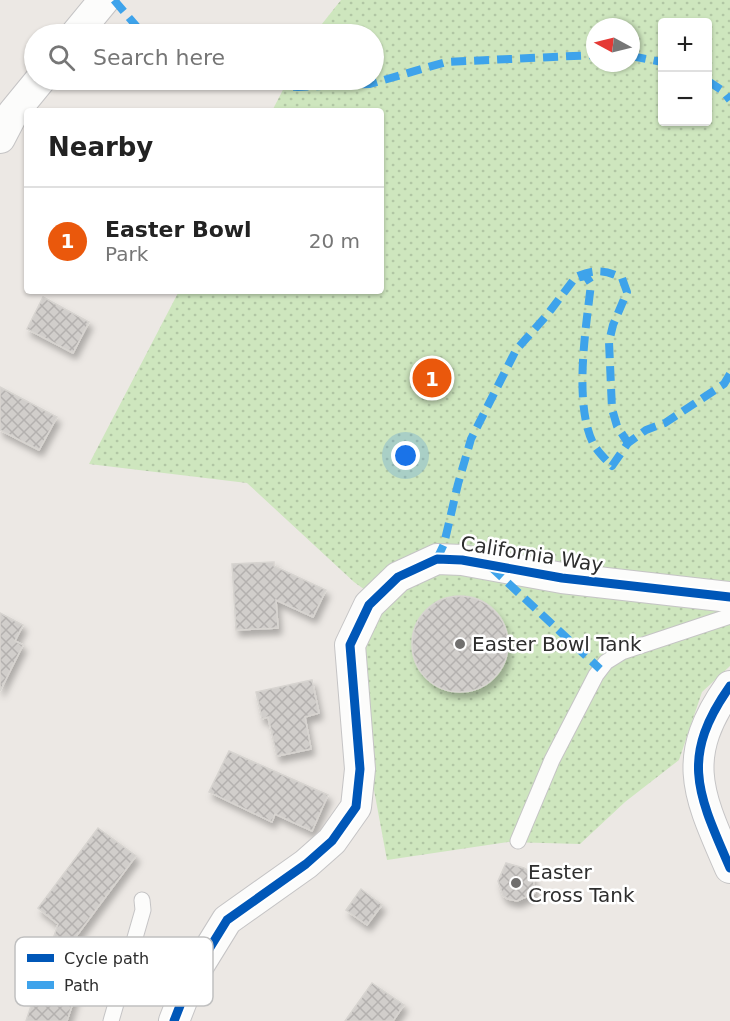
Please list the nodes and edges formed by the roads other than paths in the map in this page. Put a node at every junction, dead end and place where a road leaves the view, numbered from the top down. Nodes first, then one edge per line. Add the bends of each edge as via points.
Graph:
1 (104, 0) edge
2 (84, 24) edge
3 (32, 90) edge
4 (0, 138) edge
5 (730, 597) edge
6 (730, 616) edge
7 (730, 686) edge
8 (518, 841) dead end
9 (730, 868) edge
10 (142, 900) dead end
11 (135, 937) edge
12 (213, 943) edge
13 (115, 1006) edge
14 (180, 1006) edge
15 (111, 1021) edge
16 (174, 1021) edge

1 - 2 street
3 - 4 street
5 - 12 street, California Way via 562,578 462,560 437,559 398,577 369,605 350,645 360,769 356,807 332,841 227,920
6 - 8 lane via 622,652 606,662 552,760
7 - 9 street via 706,726 699,753 702,800
10 - 11 lane
13 - 15 lane
14 - 16 street, California Way

